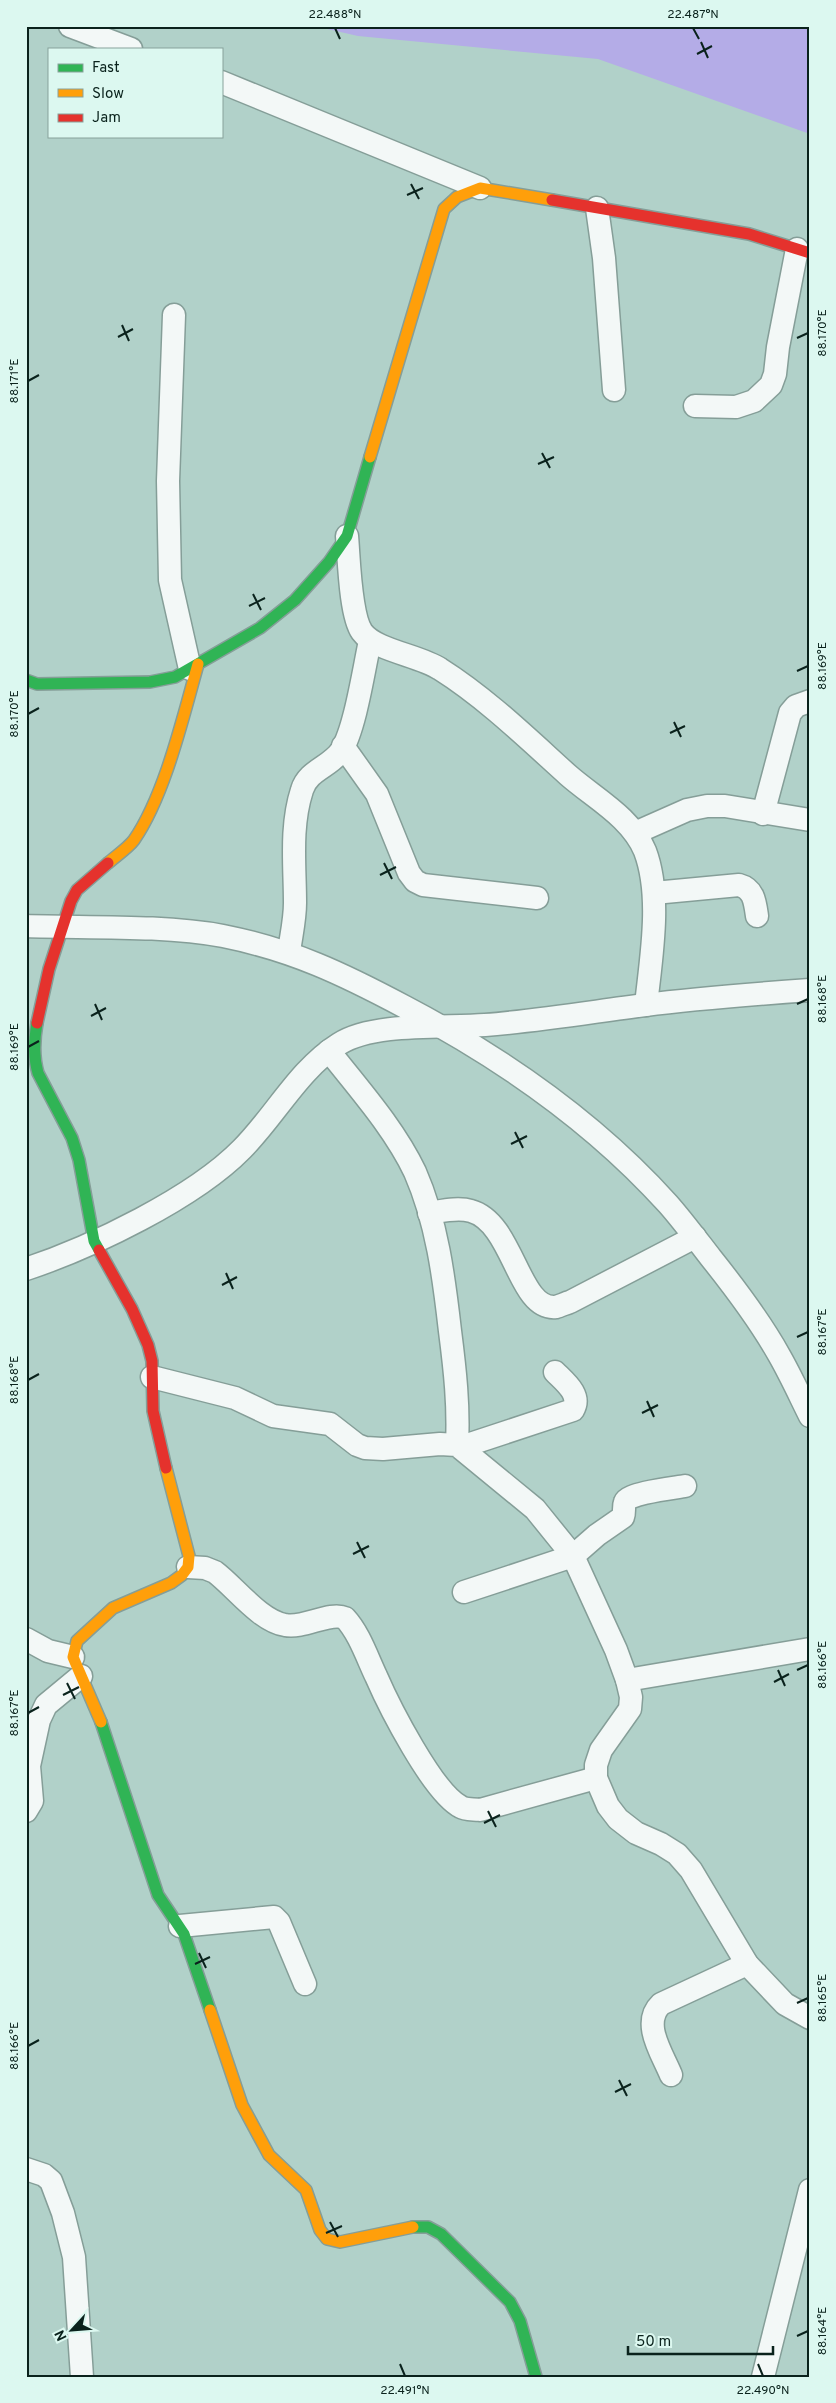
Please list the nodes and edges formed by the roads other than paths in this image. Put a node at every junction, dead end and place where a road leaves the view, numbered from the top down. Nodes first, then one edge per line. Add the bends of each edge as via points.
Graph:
1 (70, 26) edge
2 (128, 48) edge
3 (222, 82) edge
4 (480, 188) junction
5 (597, 208) junction
6 (804, 251) edge
7 (174, 315) dead end
8 (614, 390) dead end
9 (695, 406) dead end
10 (347, 536) junction
11 (370, 641) junction
12 (194, 667) junction
13 (26, 680) edge
14 (810, 702) edge
15 (343, 746) junction
16 (763, 814) junction
17 (810, 820) edge
18 (635, 833) junction
19 (654, 892) junction
20 (537, 898) dead end
21 (758, 916) dead end
22 (26, 926) edge
23 (63, 928) junction
24 (289, 952) junction
25 (810, 990) edge
26 (646, 1005) junction
27 (443, 1027) junction
28 (330, 1051) junction
29 (429, 1213) junction
30 (695, 1237) junction
31 (94, 1241) junction
32 (26, 1269) edge
33 (555, 1372) dead end
34 (152, 1377) junction
35 (810, 1416) edge
36 (459, 1446) junction
37 (685, 1486) dead end
38 (572, 1556) junction
39 (188, 1567) junction
40 (464, 1592) dead end
41 (26, 1639) edge
42 (810, 1649) edge
43 (77, 1666) junction
44 (627, 1680) junction
45 (596, 1778) junction
46 (26, 1812) edge
47 (180, 1926) junction
48 (747, 1964) junction
49 (305, 1984) dead end
50 (810, 2018) edge
51 (671, 2075) dead end
52 (26, 2169) edge
53 (810, 2190) edge
54 (82, 2377) edge
55 (536, 2377) edge
56 (763, 2377) edge

1 - 2 street
3 - 4 street
4 - 5 street
4 - 10 street via 456,197 444,209
5 - 6 street via 749,234
5 - 8 street
6 - 9 street via 771,385 754,401 736,407
7 - 12 street via 168,472 170,580
10 - 11 street via 356,616 361,631
10 - 12 street via 295,600 260,628
11 - 15 street
11 - 18 street via 425,660 450,676 511,724
12 - 13 street via 175,677 150,682 37,684
12 - 23 street via 182,726 154,806 133,841 77,890
14 - 16 street via 796,706 790,713
15 - 20 street via 377,794 415,881 423,885
15 - 24 street via 308,777 302,788 294,845 295,906
16 - 17 street
16 - 18 street via 725,806 707,806 688,810
18 - 19 street via 644,851
19 - 21 street via 739,885 752,893
19 - 26 street via 652,956
22 - 23 street
23 - 24 street via 162,930 221,936
23 - 31 street via 49,969 34,1038 34,1062 72,1138
24 - 27 street via 351,978
25 - 26 street
26 - 27 street via 494,1024
27 - 28 street via 362,1034
27 - 30 street via 554,1100 601,1138 668,1204
28 - 29 street via 395,1137 414,1171
28 - 31 street via 317,1060 272,1116 220,1171 141,1218
29 - 30 street via 471,1211 488,1219 502,1237 533,1297 543,1305 556,1307
29 - 36 street via 446,1291 458,1390
30 - 35 street via 779,1354
31 - 32 street
31 - 34 street via 142,1329 152,1361
33 - 36 street via 571,1388 576,1402 573,1410
34 - 36 street via 235,1398 273,1416 330,1424 366,1448
34 - 39 street via 153,1411 188,1550
36 - 38 street via 535,1509
37 - 38 street via 627,1499 623,1518
38 - 40 street
38 - 44 street
39 - 43 street via 171,1583 103,1615 77,1641
39 - 45 street via 215,1572 268,1618 283,1625 296,1626 332,1616 344,1618 354,1630 384,1694 421,1759 445,1795 462,1808 480,1810
41 - 43 street
42 - 44 street
43 - 46 street via 46,1705 39,1720 29,1766 32,1801
43 - 47 street via 103,1727 158,1895
44 - 45 street via 630,1709 601,1750
45 - 48 street via 608,1806 618,1819 636,1833 677,1854 691,1870
47 - 49 street via 274,1917
47 - 55 street via 242,2105 269,2155 306,2190 320,2230 327,2239 340,2242 407,2227 428,2226 441,2234 510,2302 520,2321
48 - 50 street via 785,2004
48 - 51 street via 661,2004 655,2010 653,2030
52 - 54 street via 51,2181 63,2214 74,2257
53 - 56 street

